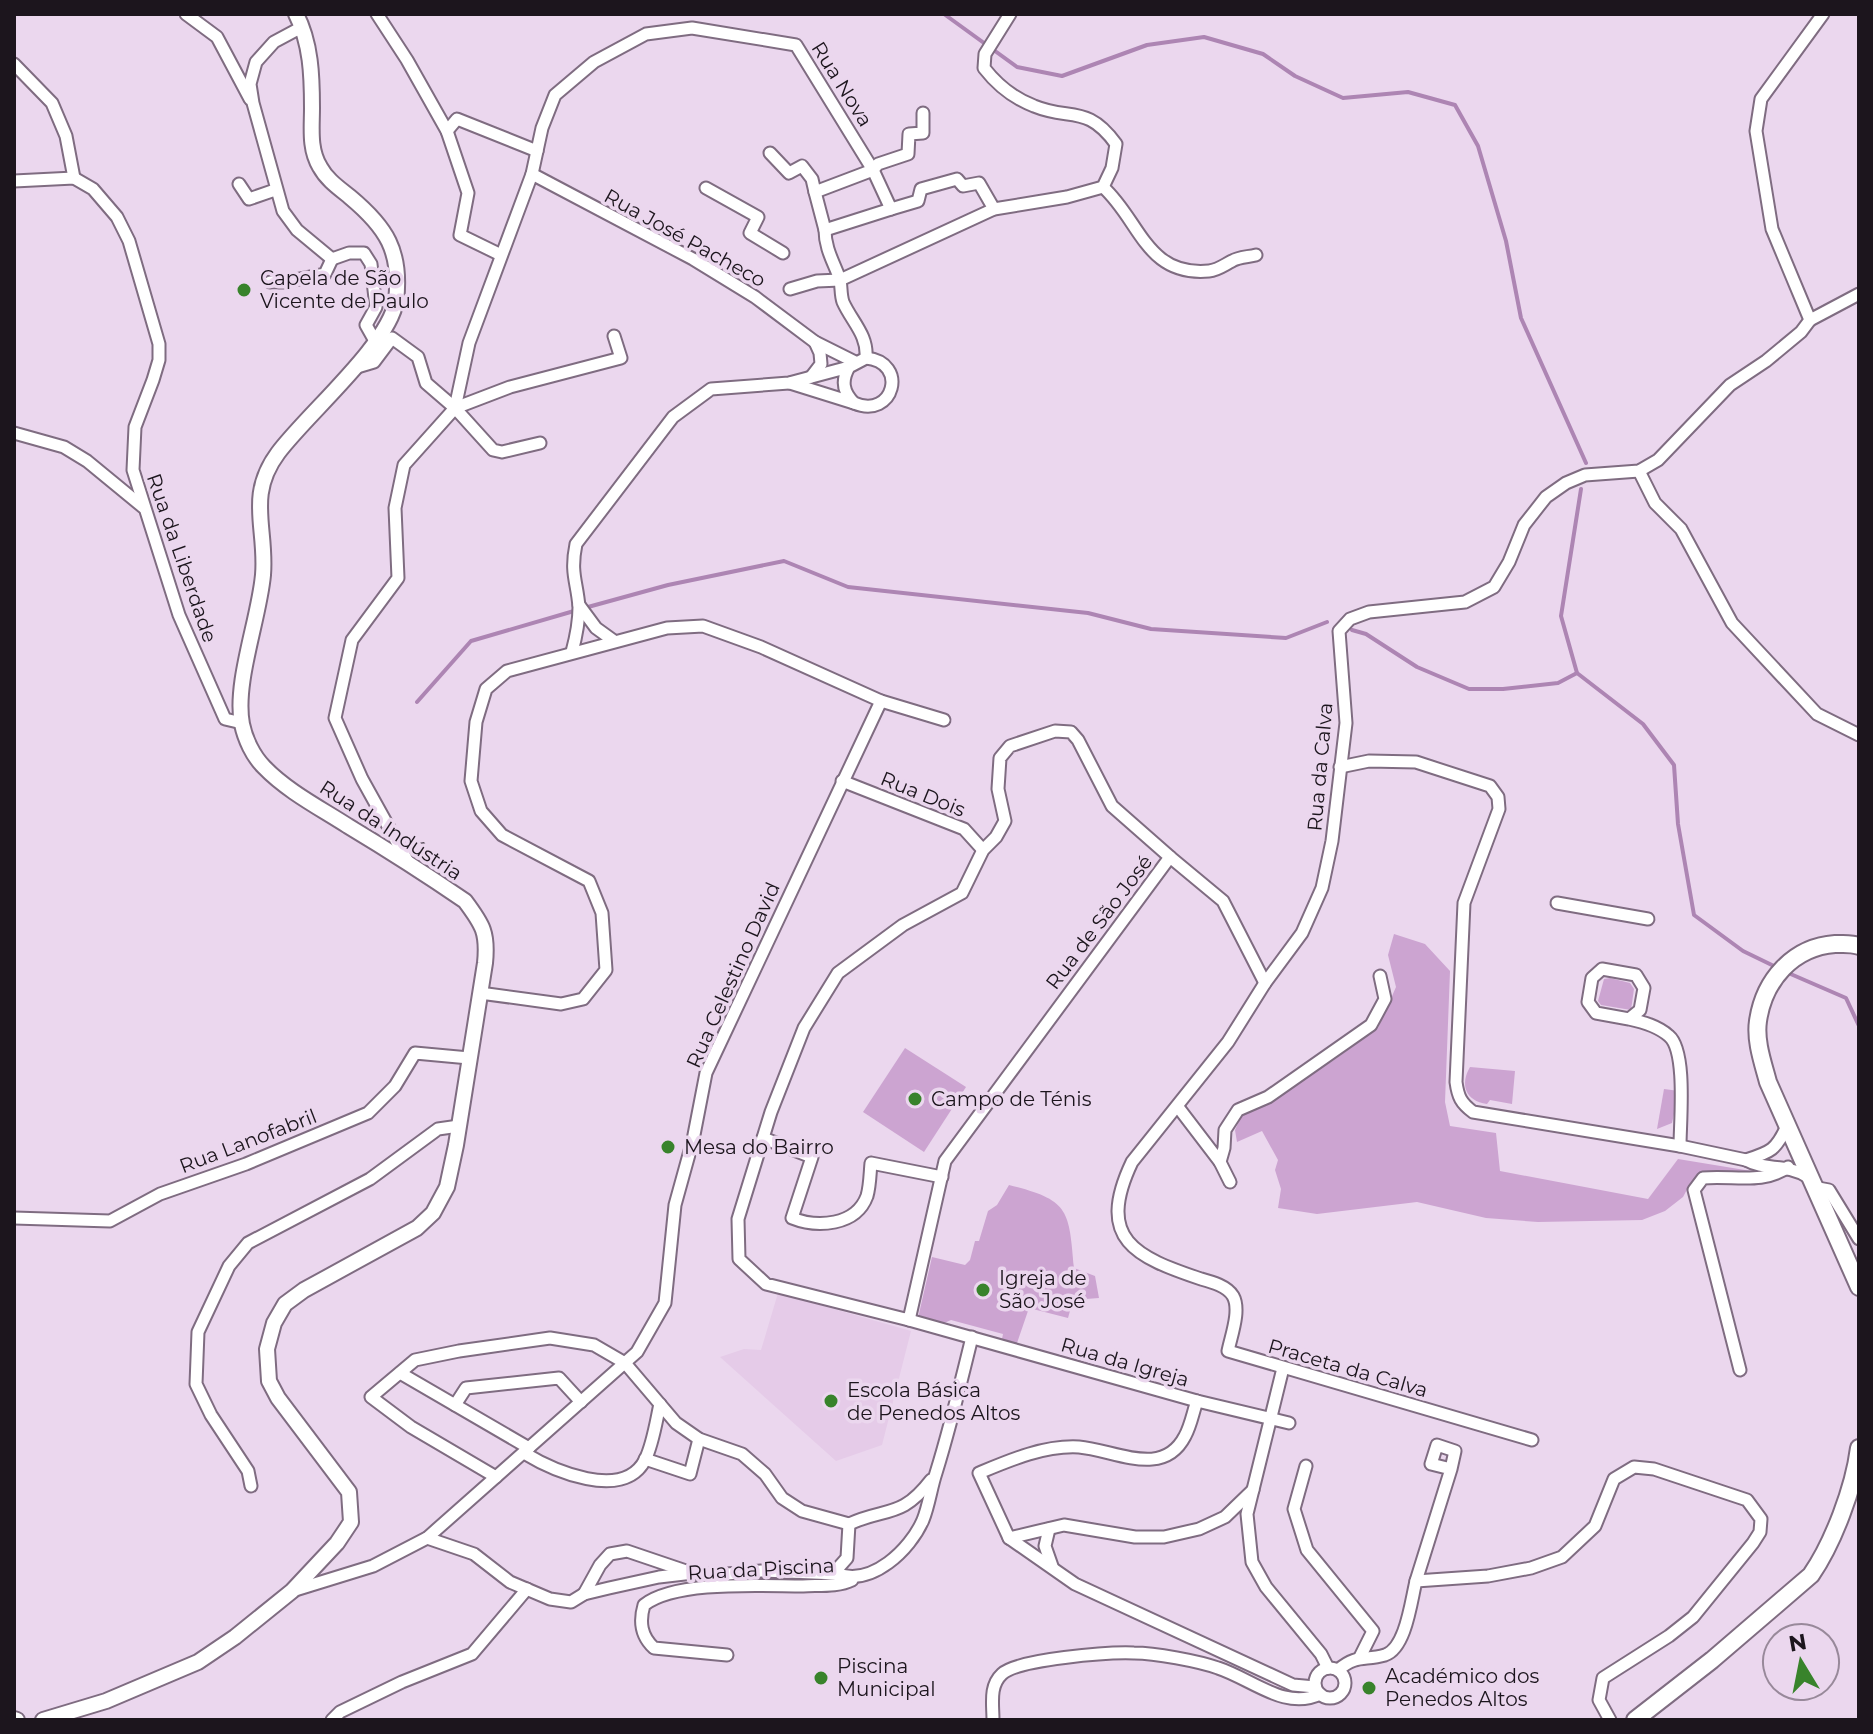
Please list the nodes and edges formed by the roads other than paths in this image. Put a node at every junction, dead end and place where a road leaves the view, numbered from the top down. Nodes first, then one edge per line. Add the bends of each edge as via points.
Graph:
1 (186, 14) edge
2 (377, 14) edge
3 (1010, 14) edge
4 (1823, 14) edge
5 (299, 20) edge
6 (14, 64) edge
7 (253, 103) junction
8 (923, 113) dead end
9 (447, 131) junction
10 (537, 151) junction
11 (770, 153) dead end
12 (873, 170) junction
13 (532, 174) junction
14 (74, 178) junction
15 (14, 181) edge
16 (239, 184) dead end
17 (1103, 187) junction
18 (706, 188) dead end
19 (275, 190) junction
20 (815, 192) junction
21 (891, 209) junction
22 (994, 209) junction
23 (825, 230) junction
24 (783, 253) dead end
25 (501, 255) junction
26 (1256, 255) dead end
27 (332, 259) junction
28 (840, 280) junction
29 (270, 282) dead end
30 (790, 289) dead end
31 (1859, 294) edge
32 (1810, 320) junction
33 (614, 336) dead end
34 (375, 341) junction
35 (815, 342) junction
36 (857, 363) junction
37 (353, 368) junction
38 (810, 378) junction
39 (789, 383) junction
40 (854, 403) junction
41 (455, 408) junction
42 (14, 433) edge
43 (540, 443) dead end
44 (1639, 471) junction
45 (144, 508) junction
46 (579, 604) junction
47 (614, 641) junction
48 (572, 652) junction
49 (881, 701) junction
50 (944, 720) dead end
51 (242, 723) junction
52 (1859, 735) edge
53 (1340, 767) junction
54 (842, 781) junction
55 (983, 850) junction
56 (1170, 857) junction
57 (408, 863) junction
58 (1557, 903) dead end
59 (1648, 919) dead end
60 (1859, 946) edge
61 (1380, 976) dead end
62 (1265, 983) junction
63 (480, 993) junction
64 (1629, 1019) junction
65 (469, 1058) junction
66 (1178, 1107) junction
67 (459, 1126) junction
68 (1787, 1126) junction
69 (763, 1138) junction
70 (1680, 1146) junction
71 (1746, 1160) junction
72 (1220, 1162) junction
73 (1788, 1167) junction
74 (942, 1177) junction
75 (1230, 1182) dead end
76 (1811, 1182) junction
77 (14, 1218) edge
78 (1859, 1239) edge
79 (1218, 1284) joint
80 (1859, 1287) edge
81 (909, 1320) junction
82 (972, 1337) junction
83 (625, 1363) junction
84 (1283, 1368) junction
85 (1740, 1370) dead end
86 (400, 1373) junction
87 (1197, 1401) junction
88 (581, 1402) junction
89 (660, 1404) junction
90 (455, 1405) junction
91 (1269, 1419) junction
92 (1289, 1423) dead end
93 (699, 1439) junction
94 (1532, 1440) dead end
95 (1859, 1448) edge
96 (526, 1450) junction
97 (645, 1459) junction
98 (1306, 1466) dead end
99 (1451, 1469) dead end
100 (936, 1473) junction
101 (496, 1477) junction
102 (251, 1486) dead end
103 (1253, 1490) junction
104 (849, 1524) junction
105 (1049, 1529) junction
106 (427, 1538) junction
107 (1009, 1538) junction
108 (1053, 1569) junction
109 (693, 1573) junction
110 (838, 1574) junction
111 (859, 1576) junction
112 (1416, 1581) junction
113 (527, 1589) junction
114 (292, 1591) junction
115 (584, 1594) junction
116 (727, 1655) dead end
117 (1360, 1657) junction
118 (1333, 1669) junction
119 (1318, 1690) junction
120 (43, 1720) edge
121 (332, 1720) edge
122 (993, 1720) edge
123 (1610, 1720) edge
124 (1635, 1720) edge

1 - 7 street via 217,37
2 - 9 street
3 - 17 street via 985,54 984,68 1011,95 1088,118 1116,144
4 - 32 street via 1761,99 1756,131 1772,229
5 - 7 street via 256,62 250,84
5 - 34 street, Rua da Indústria via 311,63 311,141 319,166 379,223 390,243 395,304 392,318
6 - 14 street via 52,103 66,136
7 - 19 street
8 - 12 street via 923,133 909,134 908,154
9 - 10 street via 457,119
9 - 25 street via 468,193 460,235
10 - 12 street, Rua Nova via 555,95 594,62 646,34 692,28 796,45
10 - 13 street, Rua Nova
11 - 20 street via 789,173 802,166
12 - 20 street
12 - 21 street, Rua Nova
13 - 25 street, Rua Nova
13 - 35 street, Rua José Pacheco via 693,259
14 - 15 street
14 - 45 street, Rua da Liberdade via 93,189 117,217 159,344 132,449
16 - 19 street via 249,199
17 - 22 street
17 - 26 street via 1152,254 1172,265 1211,271
18 - 24 street, Rua José Pacheco via 758,217 750,233
19 - 27 street via 297,230
20 - 23 street, Rua José Pacheco
21 - 22 street via 918,201 921,189 957,179 963,186 979,183
21 - 23 street
22 - 28 street
23 - 28 street, Rua José Pacheco
25 - 41 street, Rua Nova via 469,343
27 - 29 street via 325,274
27 - 34 street via 364,253 371,264 376,307 366,325
28 - 30 street
28 - 36 street, Rua José Pacheco via 845,305 867,345
31 - 32 street
32 - 44 street via 1766,361 1730,385 1658,460
33 - 41 street via 621,358 510,387
34 - 37 street, Rua da Indústria
35 - 36 street, Rua José Pacheco
35 - 38 street via 821,364
36 - 38 street
36 - 40 street, Rua José Pacheco via 844,381
36 - 40 street, Rua José Pacheco via 875,359 888,369 892,385 879,405
37 - 41 street via 374,362 392,338 418,357 426,383
37 - 51 street, Rua da Indústria via 278,452 261,481 263,572 241,690
38 - 39 street
39 - 40 street
39 - 46 street via 711,389 673,417 576,544 571,566
41 - 43 street via 493,450
41 - 57 street via 404,465 395,508 398,578 352,640 335,718
42 - 45 street via 64,447
44 - 52 street via 1655,503 1681,529 1732,623 1817,714
44 - 53 street, Rua da Calva via 1585,475 1546,497 1524,525 1494,587 1475,597 1350,619 1339,631 1346,723
45 - 51 street, Rua da Liberdade via 210,689 225,719
46 - 47 street via 596,628
46 - 48 street
47 - 48 street
47 - 49 street via 667,628 703,626
48 - 63 street via 507,671 486,689 476,722 471,781 481,811 502,835 589,881 602,913 606,970 583,999 561,1004
49 - 50 street
49 - 54 street, Rua Celestino David
51 - 57 street, Rua da Indústria via 264,768
53 - 62 street, Rua da Calva via 1322,888 1302,933
53 - 70 street via 1369,761 1416,762 1490,786 1498,797 1499,809 1464,903 1458,1097 1473,1112
54 - 55 street, Rua Dois via 964,829
54 - 83 street, Rua Celestino David via 706,1073 675,1205 665,1303
55 - 56 street, Rua de São José via 1005,821 998,789 1000,758 1010,746 1055,731 1071,732 1112,806
55 - 69 street, Rua da Igreja via 962,893 903,925 838,973 804,1028
56 - 62 street via 1223,901
56 - 74 street, Rua de São José via 945,1161
57 - 63 street, Rua da Indústria via 465,901 479,920 487,938
58 - 59 street
60 - 68 main road via 1818,945 1786,963 1767,990 1758,1022 1760,1054
61 - 72 street via 1385,999 1371,1025 1268,1097 1238,1110 1225,1130
62 - 66 street, Rua da Calva
63 - 65 street, Rua da Indústria
64 - 64 street via 1640,1010 1644,988 1636,975 1602,969 1592,978 1588,1002 1596,1013
64 - 70 street via 1672,1037 1679,1057
65 - 67 street, Rua da Indústria
65 - 77 street, Rua Lanofabril via 415,1053 395,1086 368,1113 160,1194 110,1221
66 - 72 street
66 - 79 street, Rua da Calva via 1132,1162 1121,1185 1119,1223 1141,1256
67 - 102 street via 438,1129 370,1179 248,1243 229,1266 198,1332 196,1384 248,1471
67 - 114 street, Rua da Indústria via 447,1187 433,1213 417,1228 304,1290 285,1304 274,1323 267,1349 269,1381 349,1492 352,1507 351,1522 337,1543
68 - 71 street via 1779,1145
68 - 76 main road
69 - 74 street via 812,1157 792,1218 805,1223 829,1225 850,1216 867,1198 871,1163
69 - 81 street, Rua da Igreja via 738,1219 739,1259 766,1284
70 - 71 street
71 - 73 street
72 - 75 street
73 - 76 street
73 - 85 street via 1767,1179 1703,1178 1694,1190
74 - 81 street, Rua de São José
76 - 78 street via 1829,1190
76 - 80 main road
79 - 84 street, Praceta da Calva via 1232,1294 1237,1306 1228,1351
81 - 82 street, Rua da Igreja
82 - 87 street, Rua da Igreja
82 - 100 street
83 - 86 street via 594,1345 550,1338 415,1360
83 - 88 street, Rua Celestino David
83 - 89 street
84 - 91 street
84 - 94 street, Praceta da Calva
86 - 90 street
86 - 101 street via 371,1397
87 - 91 street, Rua da Igreja
87 - 107 street via 1185,1437 1171,1452 1151,1461 1078,1447 1023,1454 979,1473
88 - 90 street via 559,1378 466,1388
88 - 96 street, Rua Celestino David
89 - 93 street
89 - 97 street
90 - 96 street
91 - 92 street, Rua da Igreja
91 - 103 street
93 - 97 street via 690,1474
93 - 104 street via 742,1454 782,1498 802,1511
95 - 124 main road via 1837,1523 1811,1575
96 - 97 street via 546,1466 597,1480 623,1477
96 - 101 street, Rua Celestino David
98 - 117 street via 1294,1509 1307,1550 1373,1631
99 - 112 street
100 - 104 street via 920,1495 896,1511
100 - 111 street via 922,1522 904,1547 884,1568
101 - 106 street, Rua Celestino David
103 - 105 street via 1225,1517 1164,1537 1064,1525
103 - 118 street via 1247,1514 1252,1562
104 - 110 street via 847,1558
105 - 107 street
105 - 108 street via 1045,1546
106 - 113 street via 474,1554
106 - 114 street, Rua Celestino David via 373,1566
107 - 108 street
108 - 119 street via 1293,1685
109 - 110 street
109 - 115 street
109 - 115 street via 627,1551 610,1554
110 - 111 street
111 - 116 street, Rua da Piscina via 847,1583 673,1591 644,1605 641,1622 645,1639 654,1648
112 - 117 street via 1395,1649
112 - 123 street via 1488,1576 1562,1557 1595,1526 1614,1479 1634,1467 1747,1500 1761,1519 1753,1543 1693,1617 1603,1678 1599,1700
113 - 115 street via 571,1602
113 - 121 street via 472,1654 402,1682
114 - 120 street, Rua da Indústria via 198,1662 106,1701
117 - 118 street
118 - 119 street via 1319,1672
118 - 119 street via 1345,1682 1342,1692 1334,1697
119 - 122 street via 1309,1700 1291,1701 1218,1667 1134,1653 1089,1656 1013,1666 993,1686

